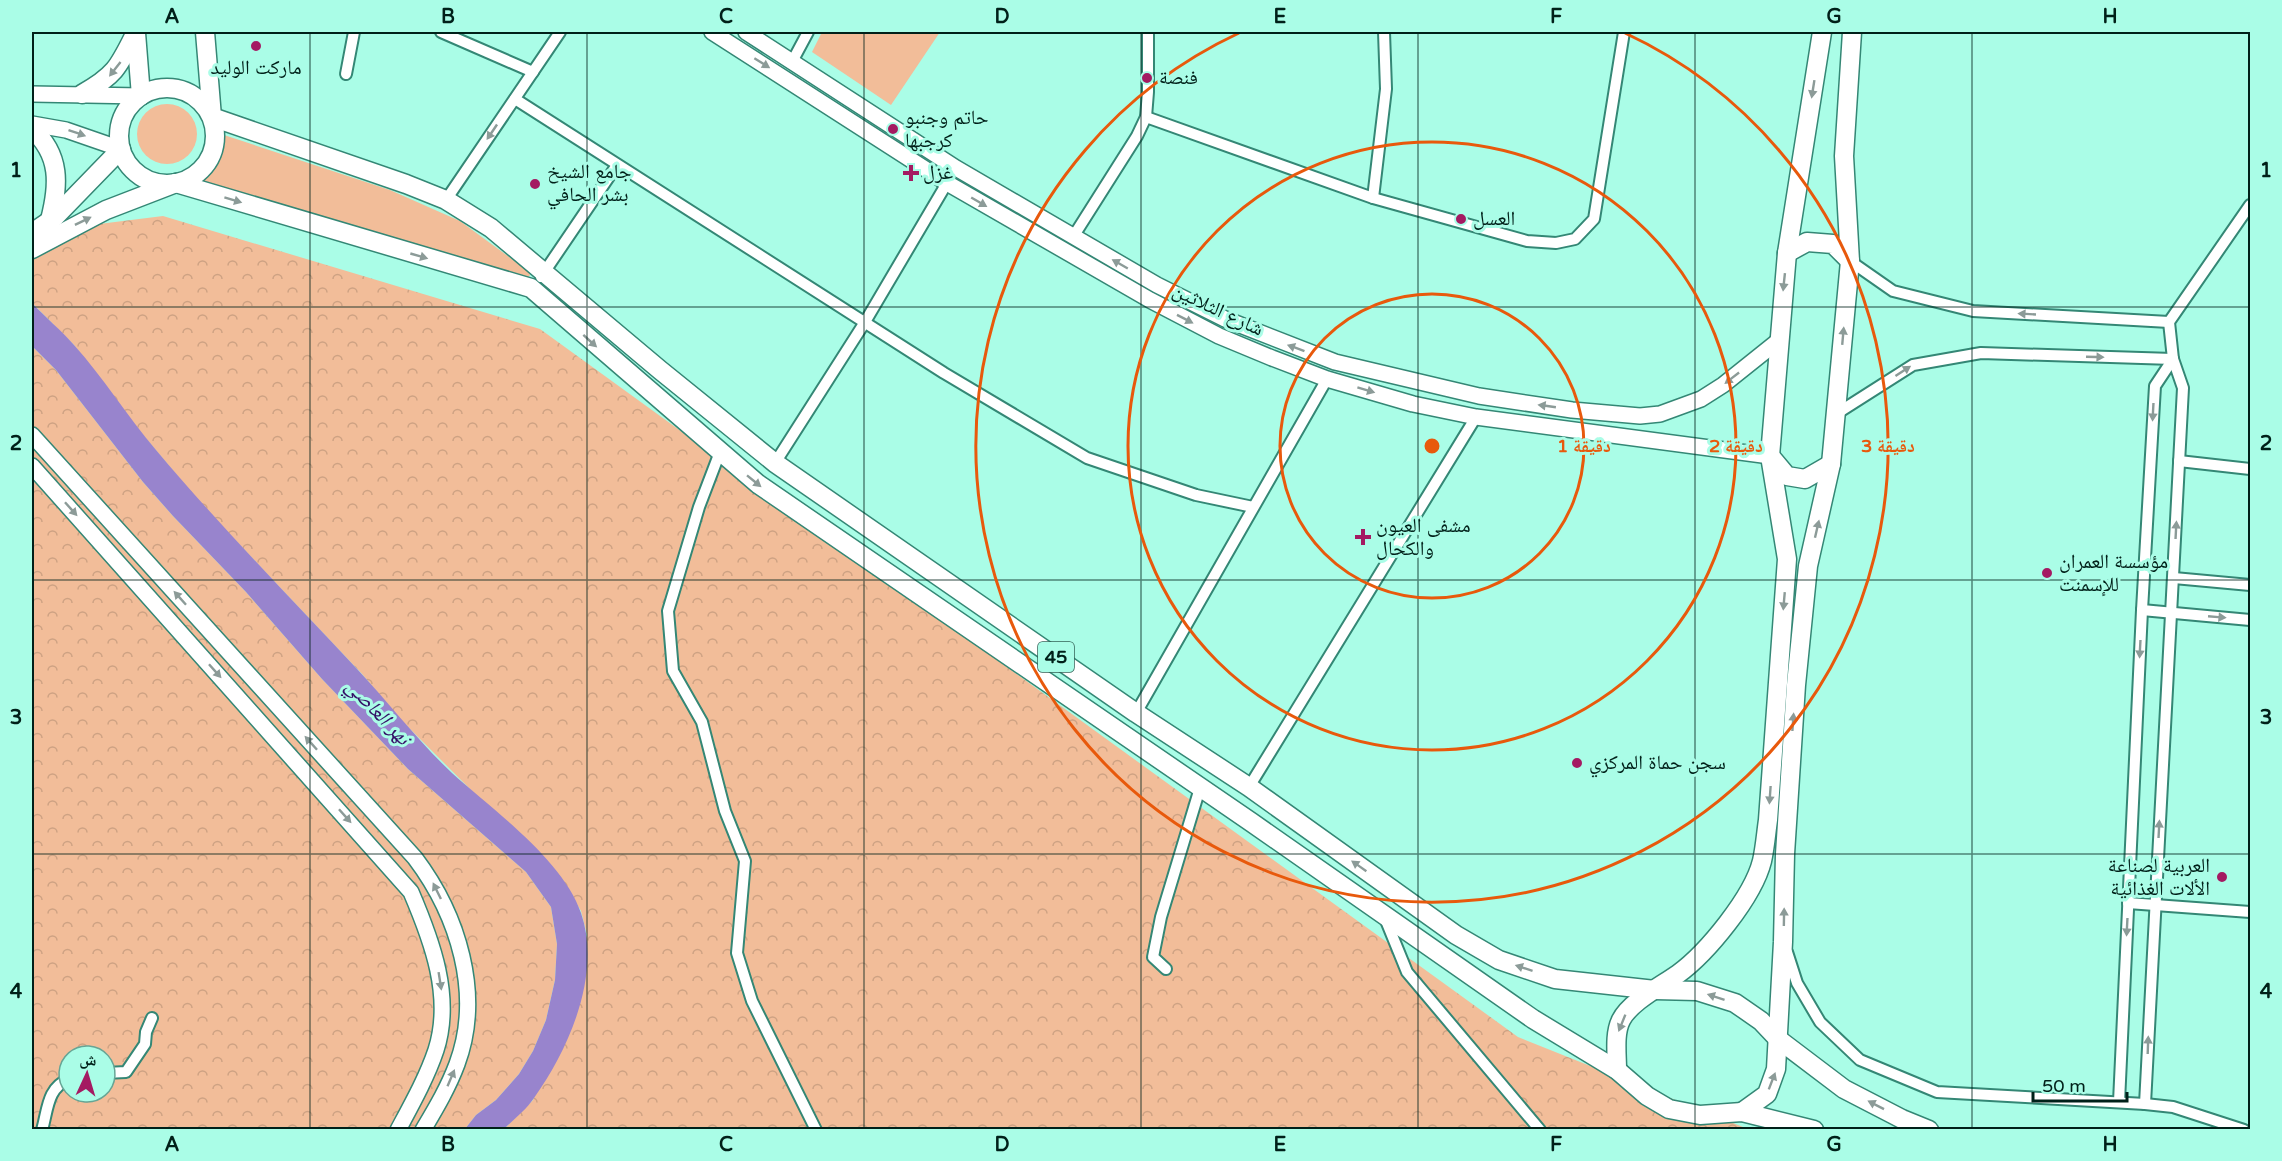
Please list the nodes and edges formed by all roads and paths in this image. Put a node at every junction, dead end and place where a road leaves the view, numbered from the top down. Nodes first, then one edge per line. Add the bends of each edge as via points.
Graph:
1 (136, 32) edge
2 (205, 32) edge
3 (354, 32) edge
4 (441, 32) edge
5 (561, 32) edge
6 (712, 32) edge
7 (746, 32) edge
8 (808, 32) edge
9 (1148, 32) edge
10 (1384, 32) edge
11 (1624, 32) edge
12 (1822, 32) edge
13 (1852, 32) edge
14 (793, 60) junction
15 (533, 72) junction
16 (346, 74) dead end
17 (32, 94) edge
18 (82, 94) junction
19 (141, 96) junction
20 (515, 99) junction
21 (212, 117) junction
22 (1146, 117) junction
23 (32, 124) edge
24 (32, 129) edge
25 (121, 149) junction
26 (617, 165) junction
27 (177, 183) junction
28 (947, 183) junction
29 (1373, 198) junction
30 (446, 200) junction
31 (2250, 206) edge
32 (50, 220) junction
33 (32, 233) edge
34 (1073, 237) junction
35 (32, 249) edge
36 (1787, 253) junction
37 (1850, 261) junction
38 (545, 272) junction
39 (1156, 285) junction
40 (531, 288) junction
41 (1150, 300) junction
42 (865, 322) junction
43 (2169, 322) junction
44 (1778, 341) junction
45 (2173, 359) junction
46 (1327, 379) junction
47 (1418, 383) junction
48 (1413, 404) junction
49 (1836, 414) junction
50 (1476, 417) junction
51 (32, 435) edge
52 (720, 452) junction
53 (1770, 456) junction
54 (2179, 461) junction
55 (775, 463) junction
56 (1831, 464) junction
57 (32, 466) edge
58 (2250, 469) edge
59 (1253, 507) junction
60 (2174, 578) junction
61 (2250, 585) edge
62 (2142, 610) junction
63 (2172, 613) junction
64 (2250, 620) edge
65 (1136, 713) junction
66 (1249, 787) junction
67 (1200, 788) junction
68 (2128, 903) junction
69 (2155, 905) junction
70 (2250, 912) edge
71 (1384, 915) junction
72 (1783, 942) junction
73 (1166, 969) dead end
74 (1655, 990) junction
75 (152, 1018) dead end
76 (1778, 1039) junction
77 (1617, 1070) junction
78 (117, 1072) edge
79 (57, 1086) edge
80 (2119, 1102) junction
81 (2145, 1104) junction
82 (1742, 1112) junction
83 (42, 1130) edge
84 (398, 1130) edge
85 (423, 1130) edge
86 (816, 1130) edge
87 (1540, 1130) edge
88 (1814, 1130) edge
89 (1929, 1130) edge
90 (2244, 1130) edge

1 -> 18 main road via 106,81
1 - 19 main road
2 - 21 main road
3 - 16 street
4 - 15 street
5 - 15 street
6 -> 28 main road, شارع الثلاثين
7 - 14 main road
8 - 14 street
9 - 22 street
10 - 29 street via 1386,89
11 - 29 street via 1594,219 1575,239 1556,243 1527,241
12 -> 36 main road
13 - 37 main road via 1844,156
14 - 34 main road via 956,168
15 - 20 street
17 - 18 main road
18 - 19 main road
19 - 21 main road via 176,88 198,98
19 - 25 main road via 124,113
20 - 26 street
20 -> 30 street
21 - 27 main road via 216,141 207,163 189,179
21 - 30 main road, 45
22 - 29 street
22 - 34 street
23 -> 25 main road via 66,130
24 - 32 main road via 52,155 57,177
25 - 27 main road via 142,177 153,182
25 - 32 main road
26 - 38 street
26 - 42 street
35 -> 27 main road via 106,210
27 -> 40 main road, 45
28 -> 41 main road, شارع الثلاثين
28 - 42 street
30 - 38 main road, 45 via 491,228
31 - 43 street
32 - 33 main road
39 -> 34 main road
36 - 37 main road via 1807,242 1833,244
36 -> 44 main road
43 -> 37 street via 1973,312 1893,291
49 -> 37 main road
38 - 40 street
38 - 55 main road, 45
39 - 41 main road
47 -> 39 main road via 1335,362 1281,342 1225,320
40 -> 52 main road, 45
41 -> 46 main road, شارع الثلاثين via 1219,336
42 - 55 street
42 - 59 street via 1087,458 1196,495
43 - 45 street
44 -> 47 main road via 1701,399 1660,414 1640,416 1526,404
44 - 53 main road
49 -> 45 street via 1913,365 1981,353
45 - 54 street via 2183,388
45 -> 62 street via 2154,386
46 -> 48 main road, شارع الثلاثين
46 - 59 street
47 - 48 main road
48 - 50 main road, شارع الثلاثين
49 - 56 main road
50 - 53 main road, شارع الثلاثين
50 - 66 street
85 -> 51 main road via 457,1062 468,1017 463,963 450,919 433,882
52 -> 67 main road, 45 via 758,484
52 - 86 street via 668,611 673,671 702,722 725,811 745,861 737,953 752,1001
53 - 56 main road via 1787,476 1805,479
53 -> 74 main road via 1787,559 1768,820 1761,863 1744,899 1719,933 1689,966
54 - 58 street
60 -> 54 street
55 - 65 main road, 45
72 -> 56 main road via 1797,673 1808,566
57 -> 84 main road via 411,892 435,955 441,984 442,1024 436,1049
59 - 65 street
60 - 61 street
60 - 63 street
62 - 63 street
62 -> 68 street
63 -> 64 street
69 -> 63 street
65 - 66 main road, 45
74 -> 66 main road, 45 via 1556,979 1499,960 1456,935
67 - 71 main road, 45
67 - 73 street via 1161,917 1153,957
68 - 69 street
68 -> 80 street
69 - 70 street
81 -> 69 street
71 - 77 main road, 45 via 1533,1019
71 - 87 street via 1407,972
72 - 76 main road
72 - 80 street via 1797,982 1820,1022 1860,1060 1937,1092
76 -> 74 main road, 45 via 1735,1003 1696,991
74 -> 77 main road via 1629,1007 1620,1021
75 - 78 street via 145,1044 126,1072
82 -> 76 main road via 1767,1094 1776,1069
89 -> 76 main road, 45 via 1844,1089
77 - 82 main road, 45 via 1669,1109 1700,1115
79 - 83 street via 52,1091
80 - 81 street
81 - 90 street via 2173,1107
82 - 88 main road, 45

